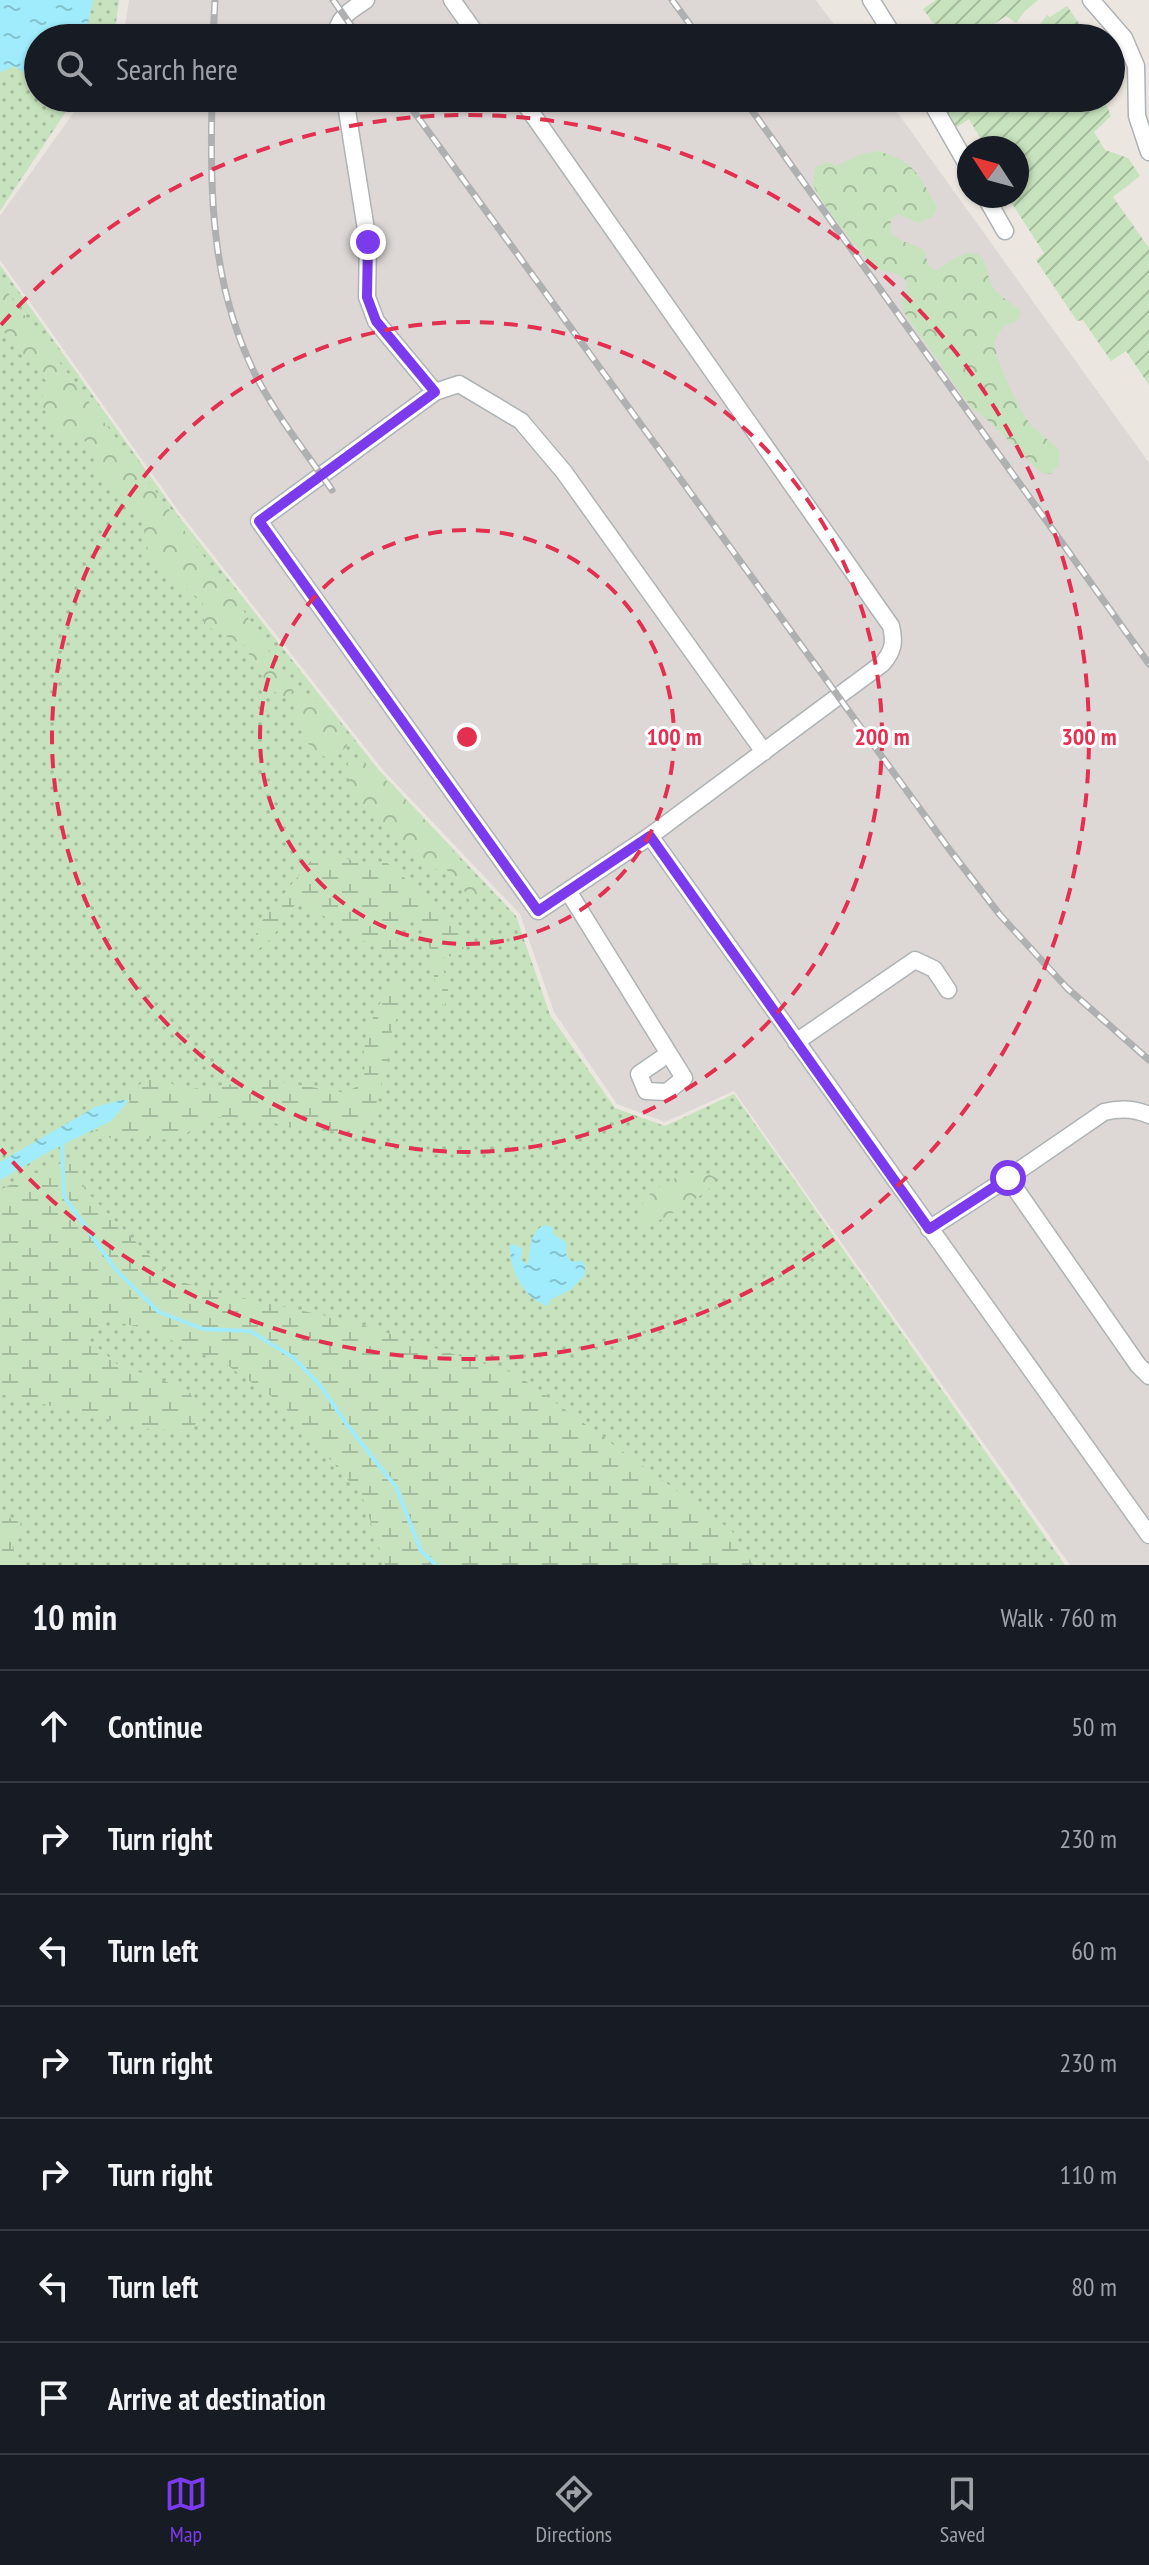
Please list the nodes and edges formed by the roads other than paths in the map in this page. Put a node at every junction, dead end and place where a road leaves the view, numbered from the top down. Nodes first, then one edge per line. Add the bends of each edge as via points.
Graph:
1 (366, 0) edge
2 (452, 0) edge
3 (871, 0) edge
4 (1091, 0) edge
5 (340, 24) edge
6 (469, 24) edge
7 (886, 24) edge
8 (1112, 24) edge
9 (1125, 40) edge
10 (347, 112) edge
11 (531, 112) edge
12 (937, 112) edge
13 (957, 147) edge
14 (1149, 152) edge
15 (992, 208) edge
16 (1005, 231) dead end
17 (435, 392) junction
18 (764, 752) junction
19 (650, 836) junction
20 (568, 891) junction
21 (948, 990) dead end
22 (796, 1042) junction
23 (668, 1054) dead end
24 (1149, 1115) edge
25 (1008, 1178) junction
26 (929, 1229) junction
27 (1149, 1376) edge
28 (1149, 1535) edge

1 - 5 street
2 - 6 street
3 - 7 street
4 - 8 street
9 - 14 street via 1136,66 1137,116
10 - 17 street via 368,242 367,297 376,321
11 - 18 street via 891,626 893,646 883,663
12 - 13 street
15 - 16 street
17 - 18 street via 459,384 521,421 564,472
17 - 20 street via 259,521 538,911
18 - 19 street
19 - 20 street
19 - 22 street
20 - 23 street
21 - 22 street via 934,969 915,960
22 - 26 street
24 - 25 street via 1138,1110 1104,1112
25 - 26 street
25 - 27 street
26 - 28 street

